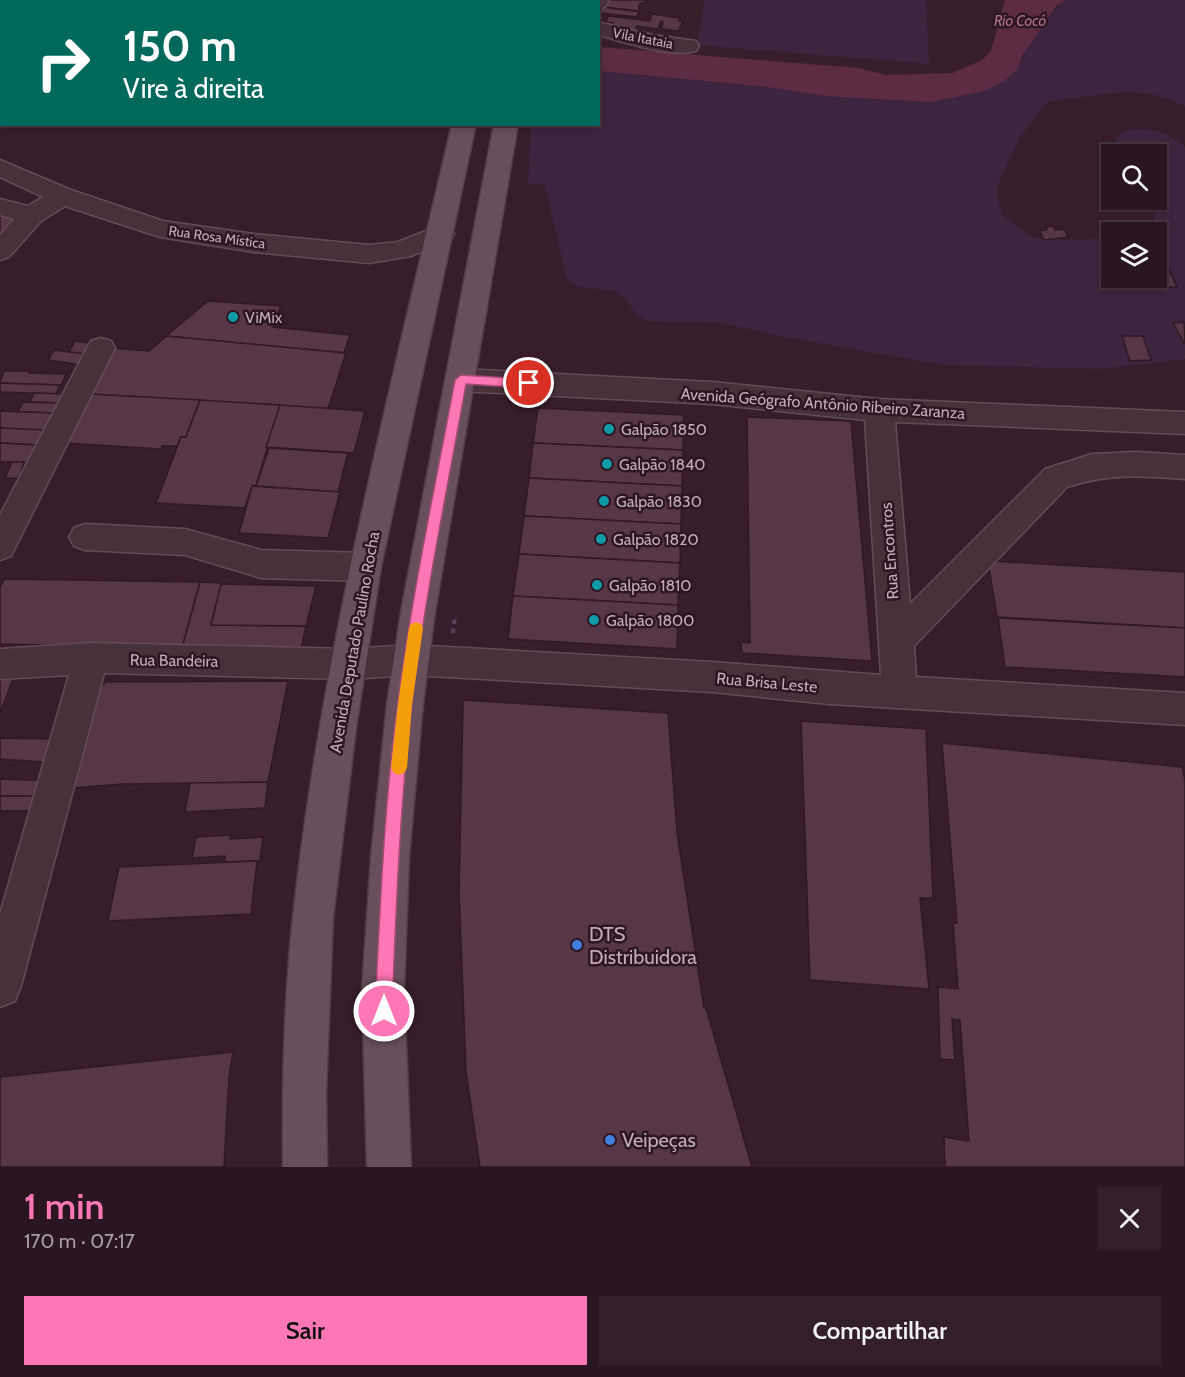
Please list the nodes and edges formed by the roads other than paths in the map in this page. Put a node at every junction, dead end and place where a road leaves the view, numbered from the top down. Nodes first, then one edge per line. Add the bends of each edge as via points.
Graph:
1 (600, 29) edge
2 (688, 46) dead end
3 (464, 126) edge
4 (506, 126) edge
5 (0, 168) edge
6 (62, 196) junction
7 (0, 207) edge
8 (32, 215) junction
9 (441, 234) junction
10 (0, 251) edge
11 (101, 348) dead end
12 (461, 380) junction
13 (879, 410) junction
14 (1185, 423) edge
15 (1185, 467) edge
16 (85, 537) dead end
17 (0, 547) edge
18 (365, 567) junction
19 (896, 641) junction
20 (91, 658) junction
21 (411, 660) junction
22 (0, 664) edge
23 (349, 664) junction
24 (900, 692) junction
25 (1185, 709) edge
26 (0, 986) edge
27 (305, 1167) edge
28 (389, 1167) edge

1 - 2 street, Vila Itataia
3 - 9 main road, Avenida Deputado Paulino Rocha
4 - 12 main road
5 - 6 street, Rua Rosa Mística
6 - 8 street
6 - 9 street, Rua Rosa Mística via 160,229 254,243 369,254 402,250
7 - 8 street
8 - 10 street
9 - 18 main road, Avenida Deputado Paulino Rocha
11 - 17 street
12 - 13 street, Avenida Geógrafo Antônio Ribeiro Zaranza via 712,393
12 - 21 main road
13 - 14 street, Avenida Geógrafo Antônio Ribeiro Zaranza
13 - 19 street, Rua Encontros
15 - 19 street via 1092,466 1056,478
16 - 18 street via 185,542 261,564
18 - 23 main road, Avenida Deputado Paulino Rocha
19 - 24 street, Rua Encontros
20 - 22 street, Rua Bandeira
20 - 23 street, Rua Bandeira
20 - 26 street
21 - 23 street, Rua Brisa Leste
21 - 24 street, Rua Brisa Leste
21 - 28 main road via 390,857 384,979
23 - 27 main road, Avenida Deputado Paulino Rocha via 313,918 304,1093
24 - 25 street, Rua Brisa Leste

